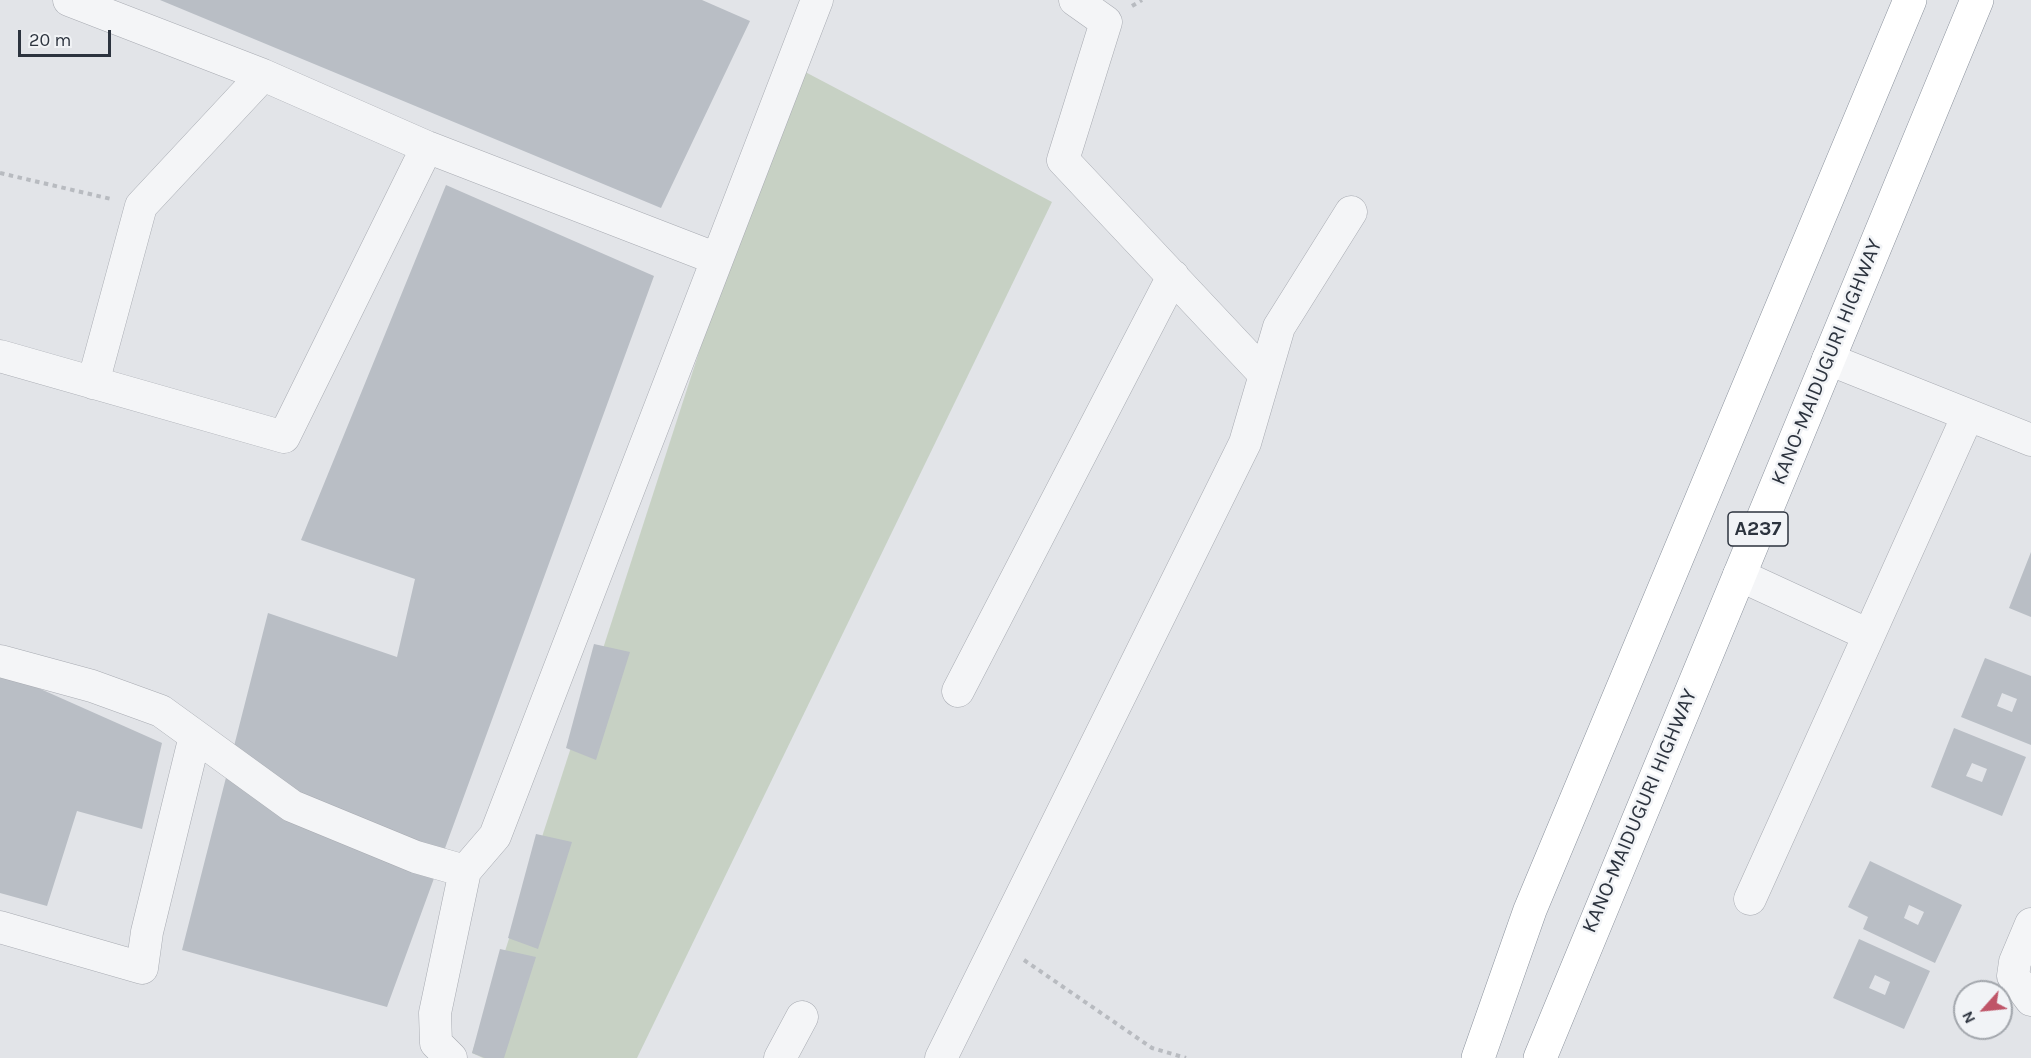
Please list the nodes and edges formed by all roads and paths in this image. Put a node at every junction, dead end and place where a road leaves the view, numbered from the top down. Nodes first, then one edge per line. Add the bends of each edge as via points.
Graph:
1 (69, 0) edge
2 (1075, 0) edge
3 (1910, 0) edge
4 (1977, 0) edge
5 (807, 3) edge
6 (263, 75) junction
7 (427, 147) junction
8 (0, 173) edge
9 (141, 206) junction
10 (1351, 212) dead end
11 (717, 259) junction
12 (1173, 276) junction
13 (0, 356) edge
14 (1828, 359) junction
15 (1266, 375) junction
16 (93, 382) junction
17 (1968, 415) junction
18 (2031, 441) edge
19 (1739, 575) junction
20 (1869, 635) junction
21 (0, 661) edge
22 (957, 691) dead end
23 (195, 736) junction
24 (465, 871) junction
25 (1750, 899) dead end
26 (2031, 924) edge
27 (0, 927) edge
28 (998, 943) junction
29 (2031, 1000) edge
30 (802, 1017) dead end
31 (452, 1058) edge
32 (780, 1058) edge
33 (941, 1058) edge
34 (1186, 1058) edge
35 (1478, 1058) edge
36 (1540, 1058) edge

1 - 6 street
2 - 12 street via 1106,22 1063,160
3 - 35 highway, A237 via 1530,910
4 - 14 highway, KANO-MAIDUGURI HIGHWAY / A237
5 - 11 street
6 - 7 street
6 - 9 street
7 - 11 street
7 - 16 street via 284,437
8 - 9 path
9 - 16 street
10 - 15 street via 1280,327
11 - 24 street via 495,836
12 - 15 street
12 - 22 street
13 - 16 street
14 - 17 street
14 - 19 highway, KANO-MAIDUGURI HIGHWAY / A237
15 - 28 street via 1245,443
17 - 18 street
17 - 20 street
19 - 20 street
19 - 36 highway, KANO-MAIDUGURI HIGHWAY / A237
20 - 25 street
21 - 23 street via 92,686 161,711
23 - 24 street via 292,806 416,857
23 - 27 street via 147,932 142,968
24 - 31 street via 435,1013 436,1043
26 - 29 street via 2013,976
28 - 33 street
28 - 34 path via 1152,1048
30 - 32 street

